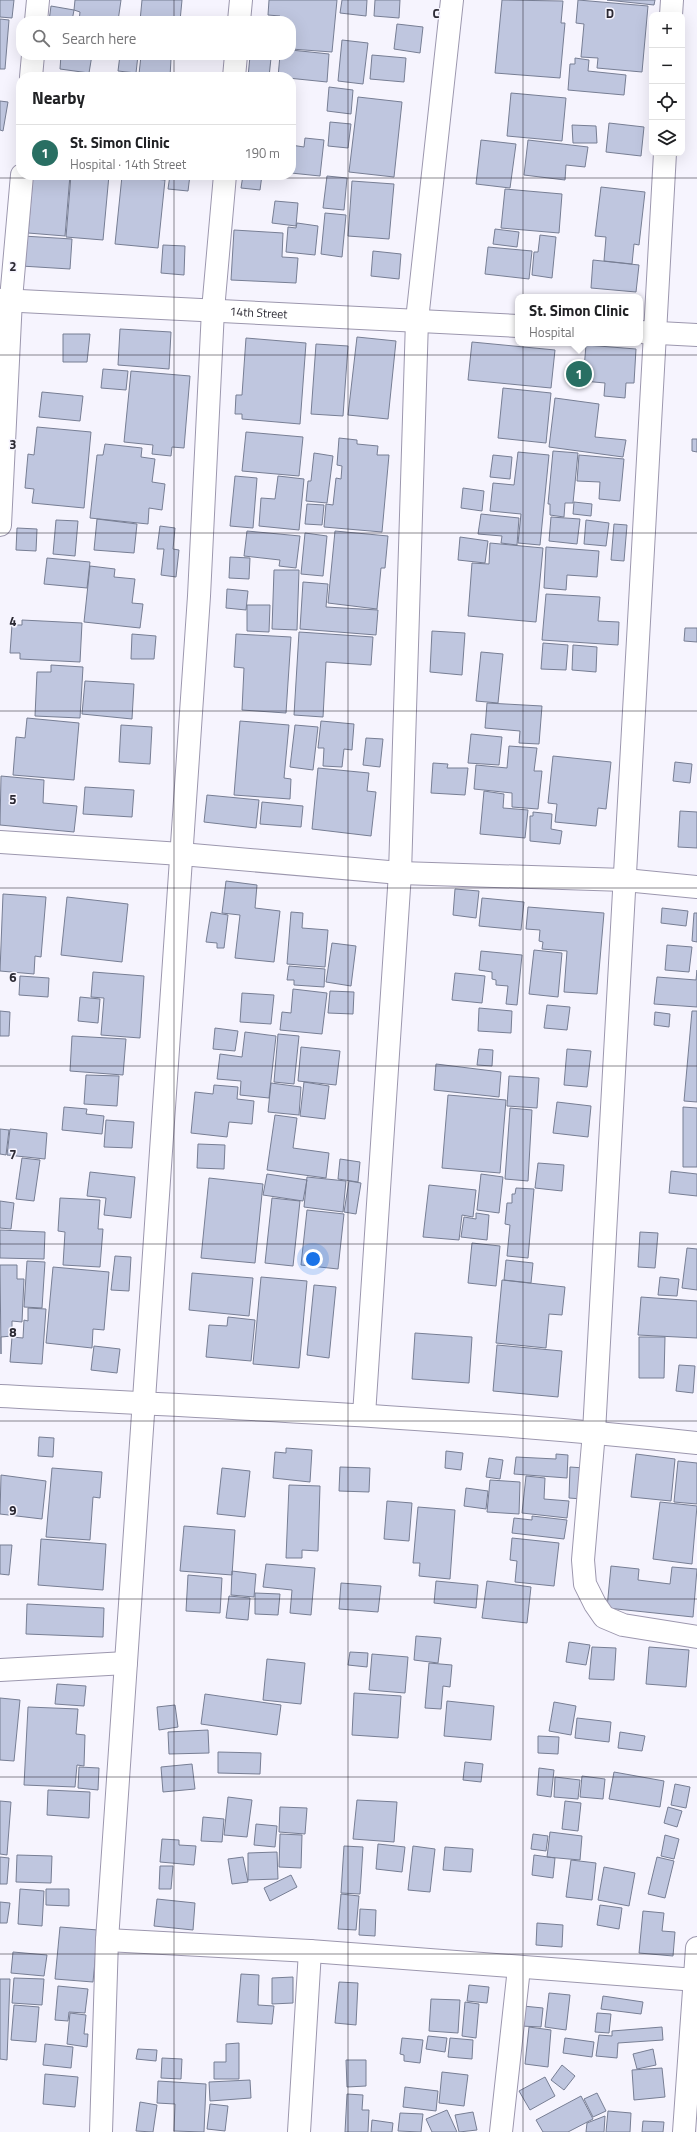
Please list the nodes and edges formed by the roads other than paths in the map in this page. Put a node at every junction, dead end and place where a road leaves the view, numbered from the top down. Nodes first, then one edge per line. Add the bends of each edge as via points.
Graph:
1 (38, 0) edge
2 (241, 0) edge
3 (452, 0) edge
4 (672, 0) edge
5 (672, 12) edge
6 (36, 16) edge
7 (239, 16) edge
8 (33, 60) edge
9 (236, 60) edge
10 (31, 72) edge
11 (234, 72) edge
12 (665, 156) edge
13 (21, 180) edge
14 (225, 180) edge
15 (5, 299) edge
16 (213, 310) junction
17 (417, 320) junction
18 (515, 326) edge
19 (648, 333) edge
20 (697, 335) edge
21 (0, 525) edge
22 (0, 842) edge
23 (181, 854) junction
24 (400, 873) junction
25 (625, 880) junction
26 (697, 887) edge
27 (0, 1396) edge
28 (145, 1403) junction
29 (364, 1415) junction
30 (594, 1432) junction
31 (697, 1443) edge
32 (697, 1637) edge
33 (126, 1663) junction
34 (0, 1670) edge
35 (107, 1940) junction
36 (697, 1948) edge
37 (310, 1951) junction
38 (520, 1968) junction
39 (695, 1980) edge
40 (101, 2132) edge
41 (299, 2132) edge
42 (501, 2132) edge
43 (684, 2132) edge

1 - 6 street
2 - 7 street
3 - 17 street
4 - 5 street
8 - 10 street
9 - 11 street
12 - 19 street
13 - 15 street
14 - 16 street
15 - 16 street, 14th Street
15 - 21 street
16 - 17 street, 14th Street
16 - 23 street via 199,596
17 - 18 street, 14th Street
17 - 24 street
19 - 20 street
19 - 25 street
22 - 23 street
23 - 24 street
23 - 28 street
24 - 25 street
24 - 29 street
25 - 26 street
25 - 30 street
27 - 28 street
28 - 29 street
28 - 33 street
29 - 30 street
30 - 31 street
30 - 32 street via 583,1560 585,1584 595,1604 604,1617 623,1625
33 - 34 street
33 - 35 street
35 - 37 street
35 - 40 street
36 - 39 street
37 - 38 street
37 - 41 street
38 - 39 street
38 - 42 street
39 - 43 street

